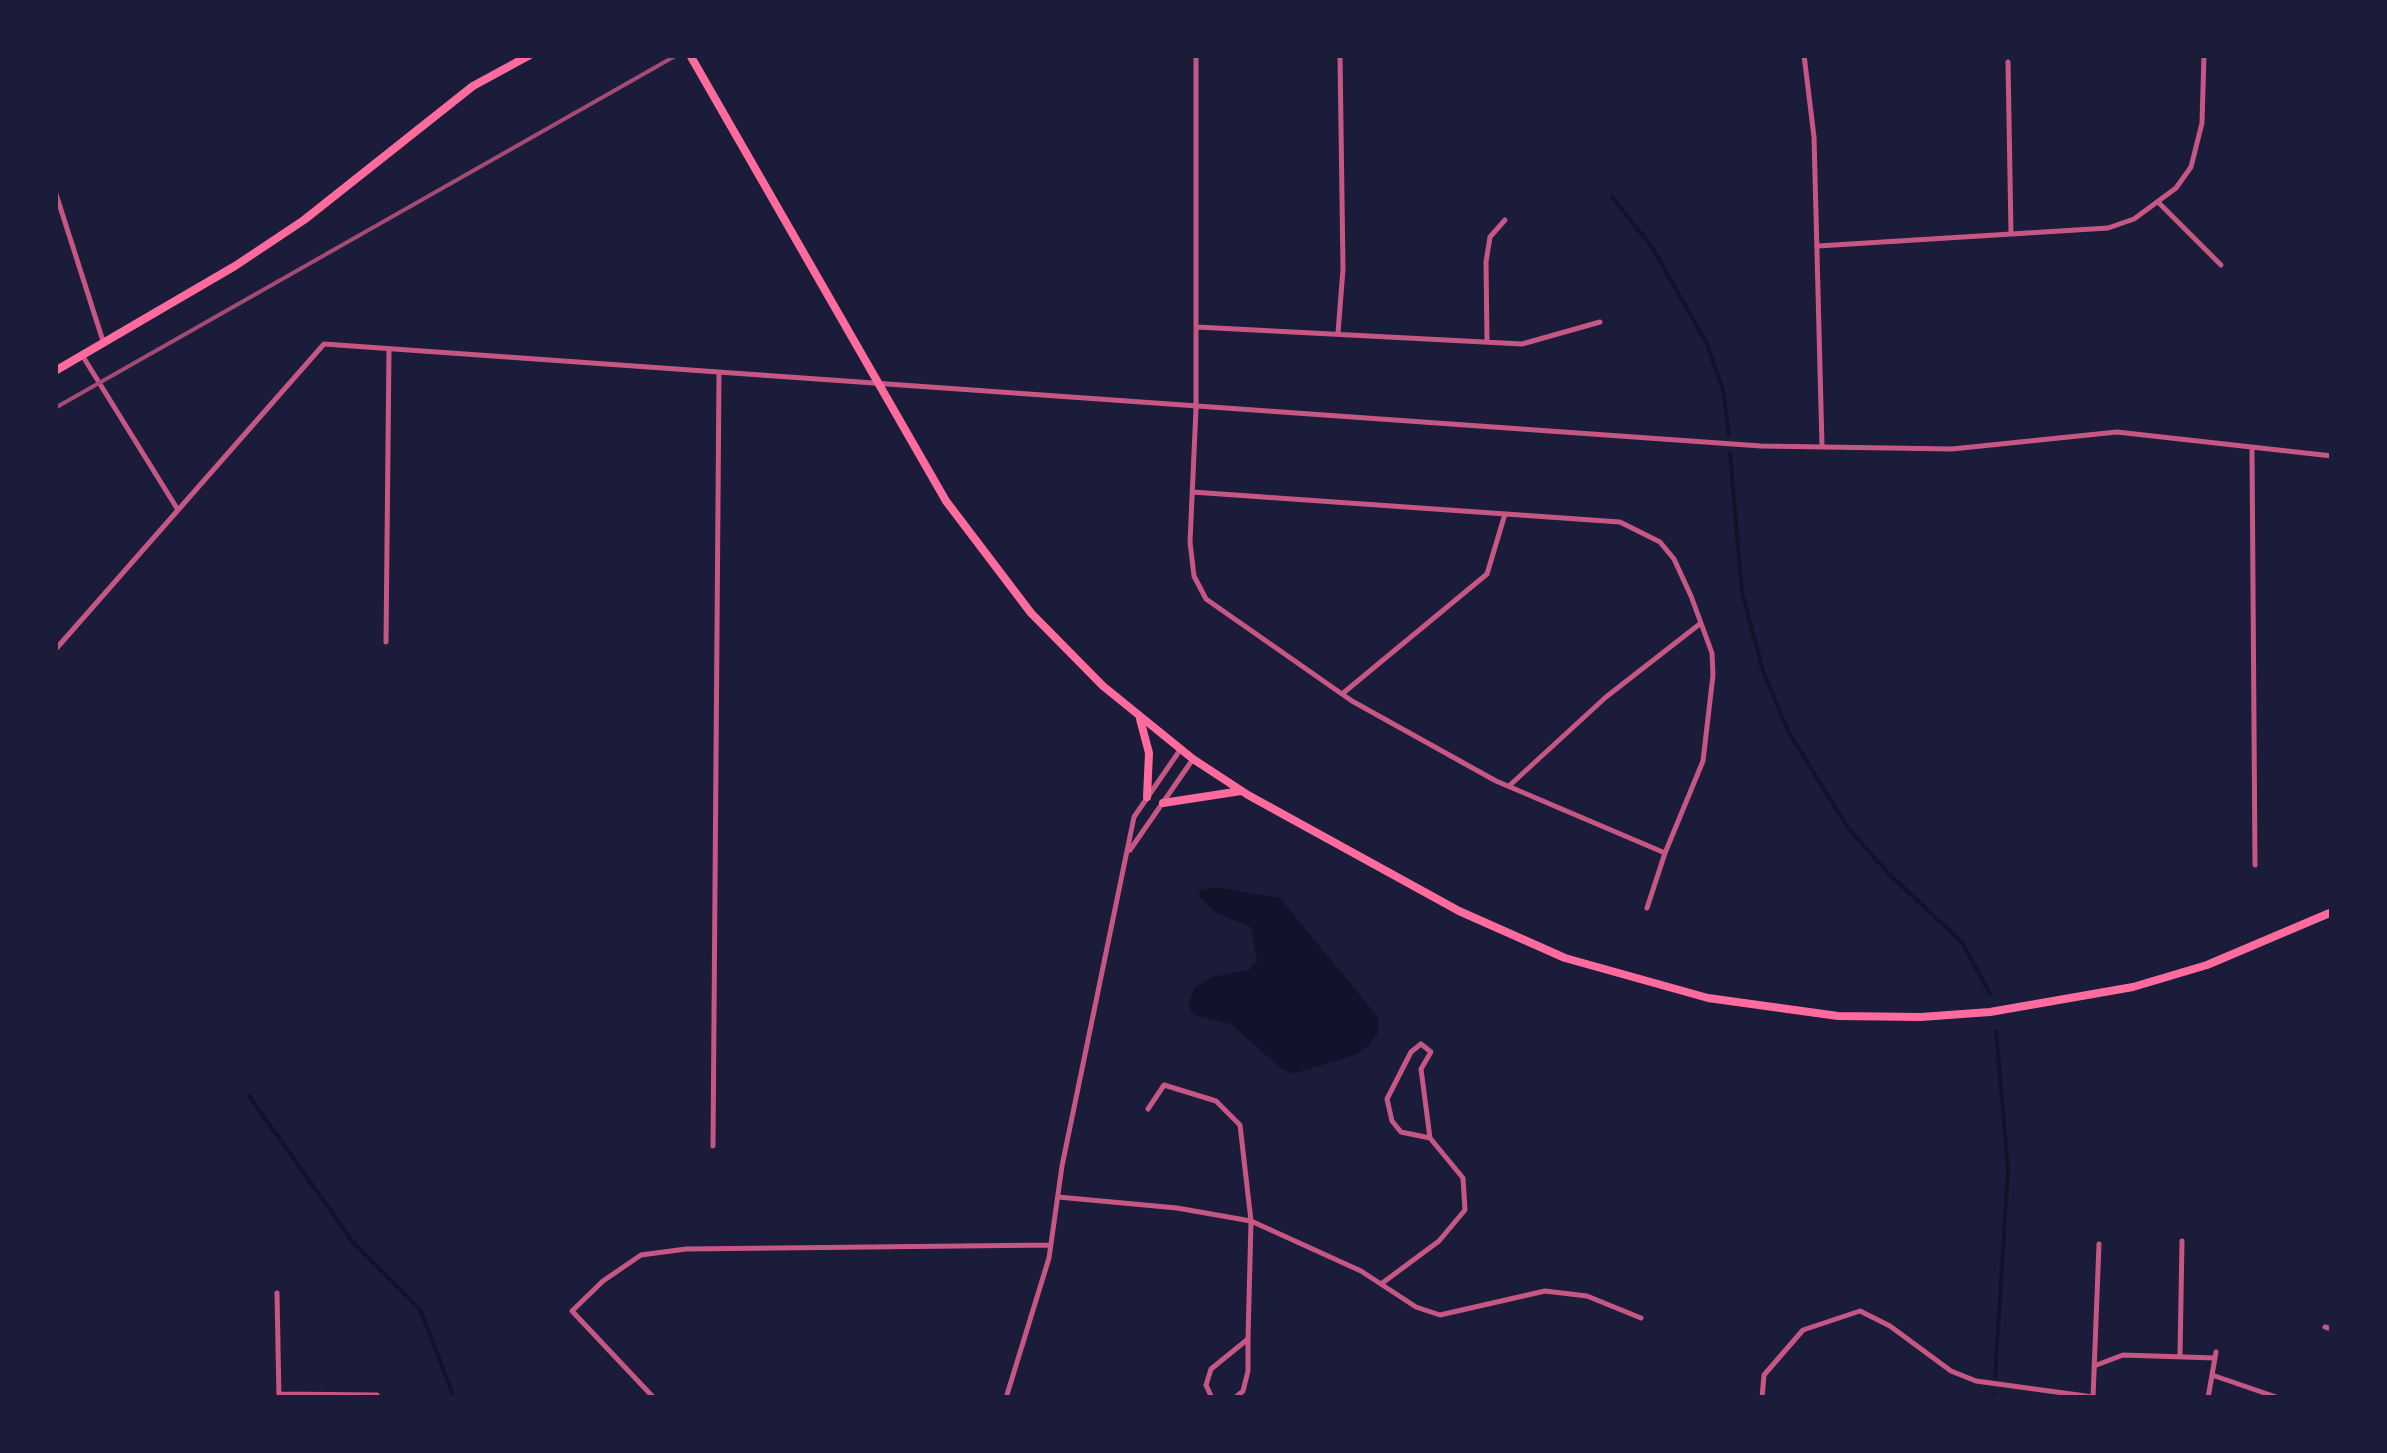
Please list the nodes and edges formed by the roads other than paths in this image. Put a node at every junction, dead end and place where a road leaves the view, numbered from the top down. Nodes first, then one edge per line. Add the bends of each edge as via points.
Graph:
1 (530, 55) edge
2 (690, 55) edge
3 (1196, 55) edge
4 (1340, 55) edge
5 (1804, 55) edge
6 (2204, 55) edge
7 (2008, 62) dead end
8 (55, 191) edge
9 (2159, 203) junction
10 (1505, 220) dead end
11 (2011, 234) junction
12 (1818, 246) junction
13 (2221, 265) dead end
14 (1600, 322) dead end
15 (1197, 326) junction
16 (1338, 333) junction
17 (103, 341) junction
18 (1488, 342) junction
19 (389, 349) junction
20 (82, 355) junction
21 (55, 371) edge
22 (720, 374) junction
23 (880, 386) junction
24 (1196, 408) junction
25 (1822, 448) junction
26 (2252, 449) junction
27 (2332, 456) edge
28 (1192, 492) junction
29 (178, 511) junction
30 (1506, 514) junction
31 (1701, 623) junction
32 (386, 642) dead end
33 (55, 650) edge
34 (1342, 694) junction
35 (1140, 719) junction
36 (1180, 750) junction
37 (1193, 759) junction
38 (1509, 786) junction
39 (1241, 791) junction
40 (1147, 797) junction
41 (1163, 803) junction
42 (1664, 853) junction
43 (1125, 857) junction
44 (2254, 865) dead end
45 (1648, 908) dead end
46 (2332, 912) edge
47 (1148, 1108) dead end
48 (1430, 1138) junction
49 (713, 1146) dead end
50 (1058, 1197) junction
51 (1251, 1221) junction
52 (2182, 1240) dead end
53 (2099, 1244) dead end
54 (1050, 1245) junction
55 (1380, 1284) junction
56 (277, 1292) dead end
57 (1641, 1318) dead end
58 (1248, 1338) junction
59 (2180, 1355) junction
60 (2094, 1366) junction
61 (2212, 1375) junction
62 (377, 1395) dead end
63 (280, 1396) edge
64 (2093, 1397) edge
65 (654, 1398) edge
66 (1006, 1398) edge
67 (1212, 1398) edge
68 (1235, 1398) edge
69 (1762, 1398) edge
70 (2208, 1398) edge
71 (2279, 1398) edge

1 - 17 main road via 473,86 304,220
2 - 23 main road
3 - 15 street
4 - 16 street
5 - 12 street
6 - 9 street via 2196,155
7 - 11 street
8 - 17 street
9 - 11 street via 2108,228
9 - 13 street
10 - 18 street via 1490,237 1486,262
11 - 12 street
12 - 25 street
14 - 18 street via 1522,344
15 - 16 street
15 - 24 street
16 - 18 street
17 - 20 main road
19 - 22 street
19 - 29 street via 324,344
19 - 32 street
20 - 21 main road
20 - 29 street
22 - 23 street
22 - 49 street
23 - 24 street
23 - 35 main road via 946,502 998,572 1065,650
24 - 25 street
24 - 28 street
25 - 26 street via 1952,449 2117,432
26 - 27 street
26 - 44 street
28 - 30 street
28 - 34 street via 1190,557 1206,599
29 - 33 street
30 - 31 street via 1620,522 1644,530 1674,559
30 - 34 street via 1487,574
31 - 38 street via 1606,697
31 - 42 street via 1713,675 1702,761
34 - 38 street
35 - 36 main road
35 - 40 main road via 1149,753
36 - 37 main road
36 - 40 street
37 - 39 main road
37 - 41 street
38 - 42 street
39 - 41 main road
39 - 46 main road via 1519,939 1643,983 1773,1009 1921,1017 2068,1001 2207,966
40 - 43 street via 1134,817
41 - 43 street
42 - 45 street
43 - 50 street
47 - 51 street via 1164,1085 1216,1100 1240,1125
48 - 48 street via 1421,1069 1431,1052 1420,1044 1387,1099 1401,1132
48 - 55 street via 1463,1178 1465,1210 1439,1242
50 - 51 street
50 - 54 street
51 - 55 street
51 - 58 street
52 - 59 street
53 - 60 street
54 - 65 street via 641,1255 572,1311
54 - 66 street
55 - 57 street via 1440,1316 1545,1291 1587,1296
56 - 63 street
58 - 67 street via 1212,1369 1206,1385
58 - 68 street via 1248,1372
59 - 60 street via 2123,1355
59 - 61 street via 2215,1355
60 - 64 street
61 - 70 street
61 - 71 street
62 - 63 street
64 - 69 street via 1976,1382 1860,1311 1803,1330 1764,1375

